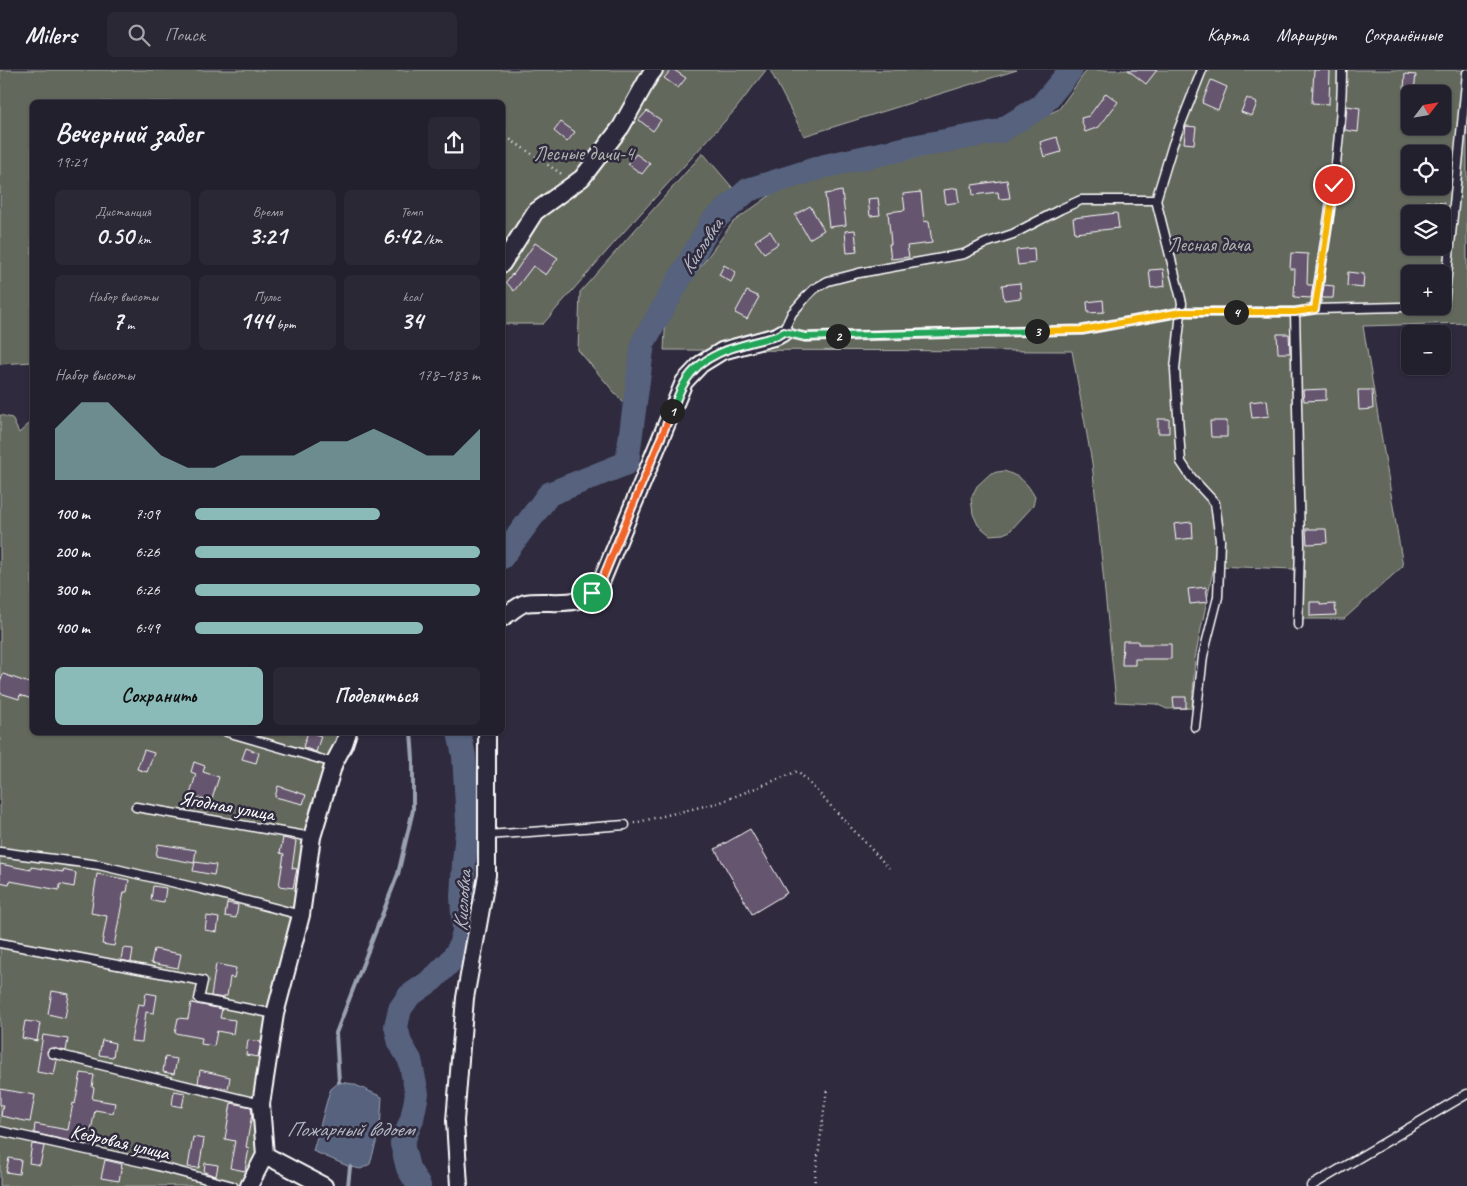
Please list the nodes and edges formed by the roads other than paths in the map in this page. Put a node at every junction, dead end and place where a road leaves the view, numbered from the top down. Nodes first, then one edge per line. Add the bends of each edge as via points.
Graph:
1 (654, 70) edge
2 (1202, 70) edge
3 (1342, 70) edge
4 (1467, 73) edge
5 (1156, 200) junction
6 (505, 259) edge
7 (1315, 309) junction
8 (1181, 312) junction
9 (1295, 312) junction
10 (784, 332) junction
11 (505, 616) edge
12 (1298, 625) dead end
13 (1195, 727) dead end
14 (237, 735) edge
15 (347, 735) edge
16 (487, 735) edge
17 (334, 763) junction
18 (136, 807) dead end
19 (626, 825) road end
20 (487, 836) junction
21 (312, 837) junction
22 (0, 852) edge
23 (301, 915) junction
24 (0, 943) edge
25 (275, 1014) junction
26 (52, 1053) dead end
27 (1467, 1094) edge
28 (261, 1104) junction
29 (0, 1131) edge
30 (265, 1156) junction
31 (232, 1186) edge
32 (248, 1186) edge
33 (324, 1186) edge
34 (459, 1186) edge
35 (1311, 1186) edge

1 - 6 street via 622,126 582,178 535,212
2 - 5 lane via 1173,144
3 - 7 lane via 1340,136
4 - 7 lane via 1444,306
5 - 8 lane via 1182,303
5 - 10 lane via 1081,200 964,254 828,281 806,296 792,313
7 - 9 lane
8 - 9 lane
8 - 10 lane via 1082,330 805,337
8 - 13 lane via 1175,369 1181,462 1216,503 1220,540 1218,597 1203,656
9 - 12 lane via 1300,544
10 - 11 street via 722,351 701,364 684,382 597,588 576,602 527,603
14 - 17 lane
15 - 17 street
16 - 20 street
17 - 21 street
18 - 21 lane, Ягодная улица
19 - 20 lane
20 - 34 street via 487,875 465,998 455,1121
21 - 23 street
22 - 23 lane via 99,865
23 - 25 street
24 - 25 lane via 203,982 199,999
25 - 28 street
26 - 28 lane
27 - 35 lane
28 - 30 street
29 - 31 lane, Кедровая улица via 146,1163
30 - 32 street
30 - 33 street

